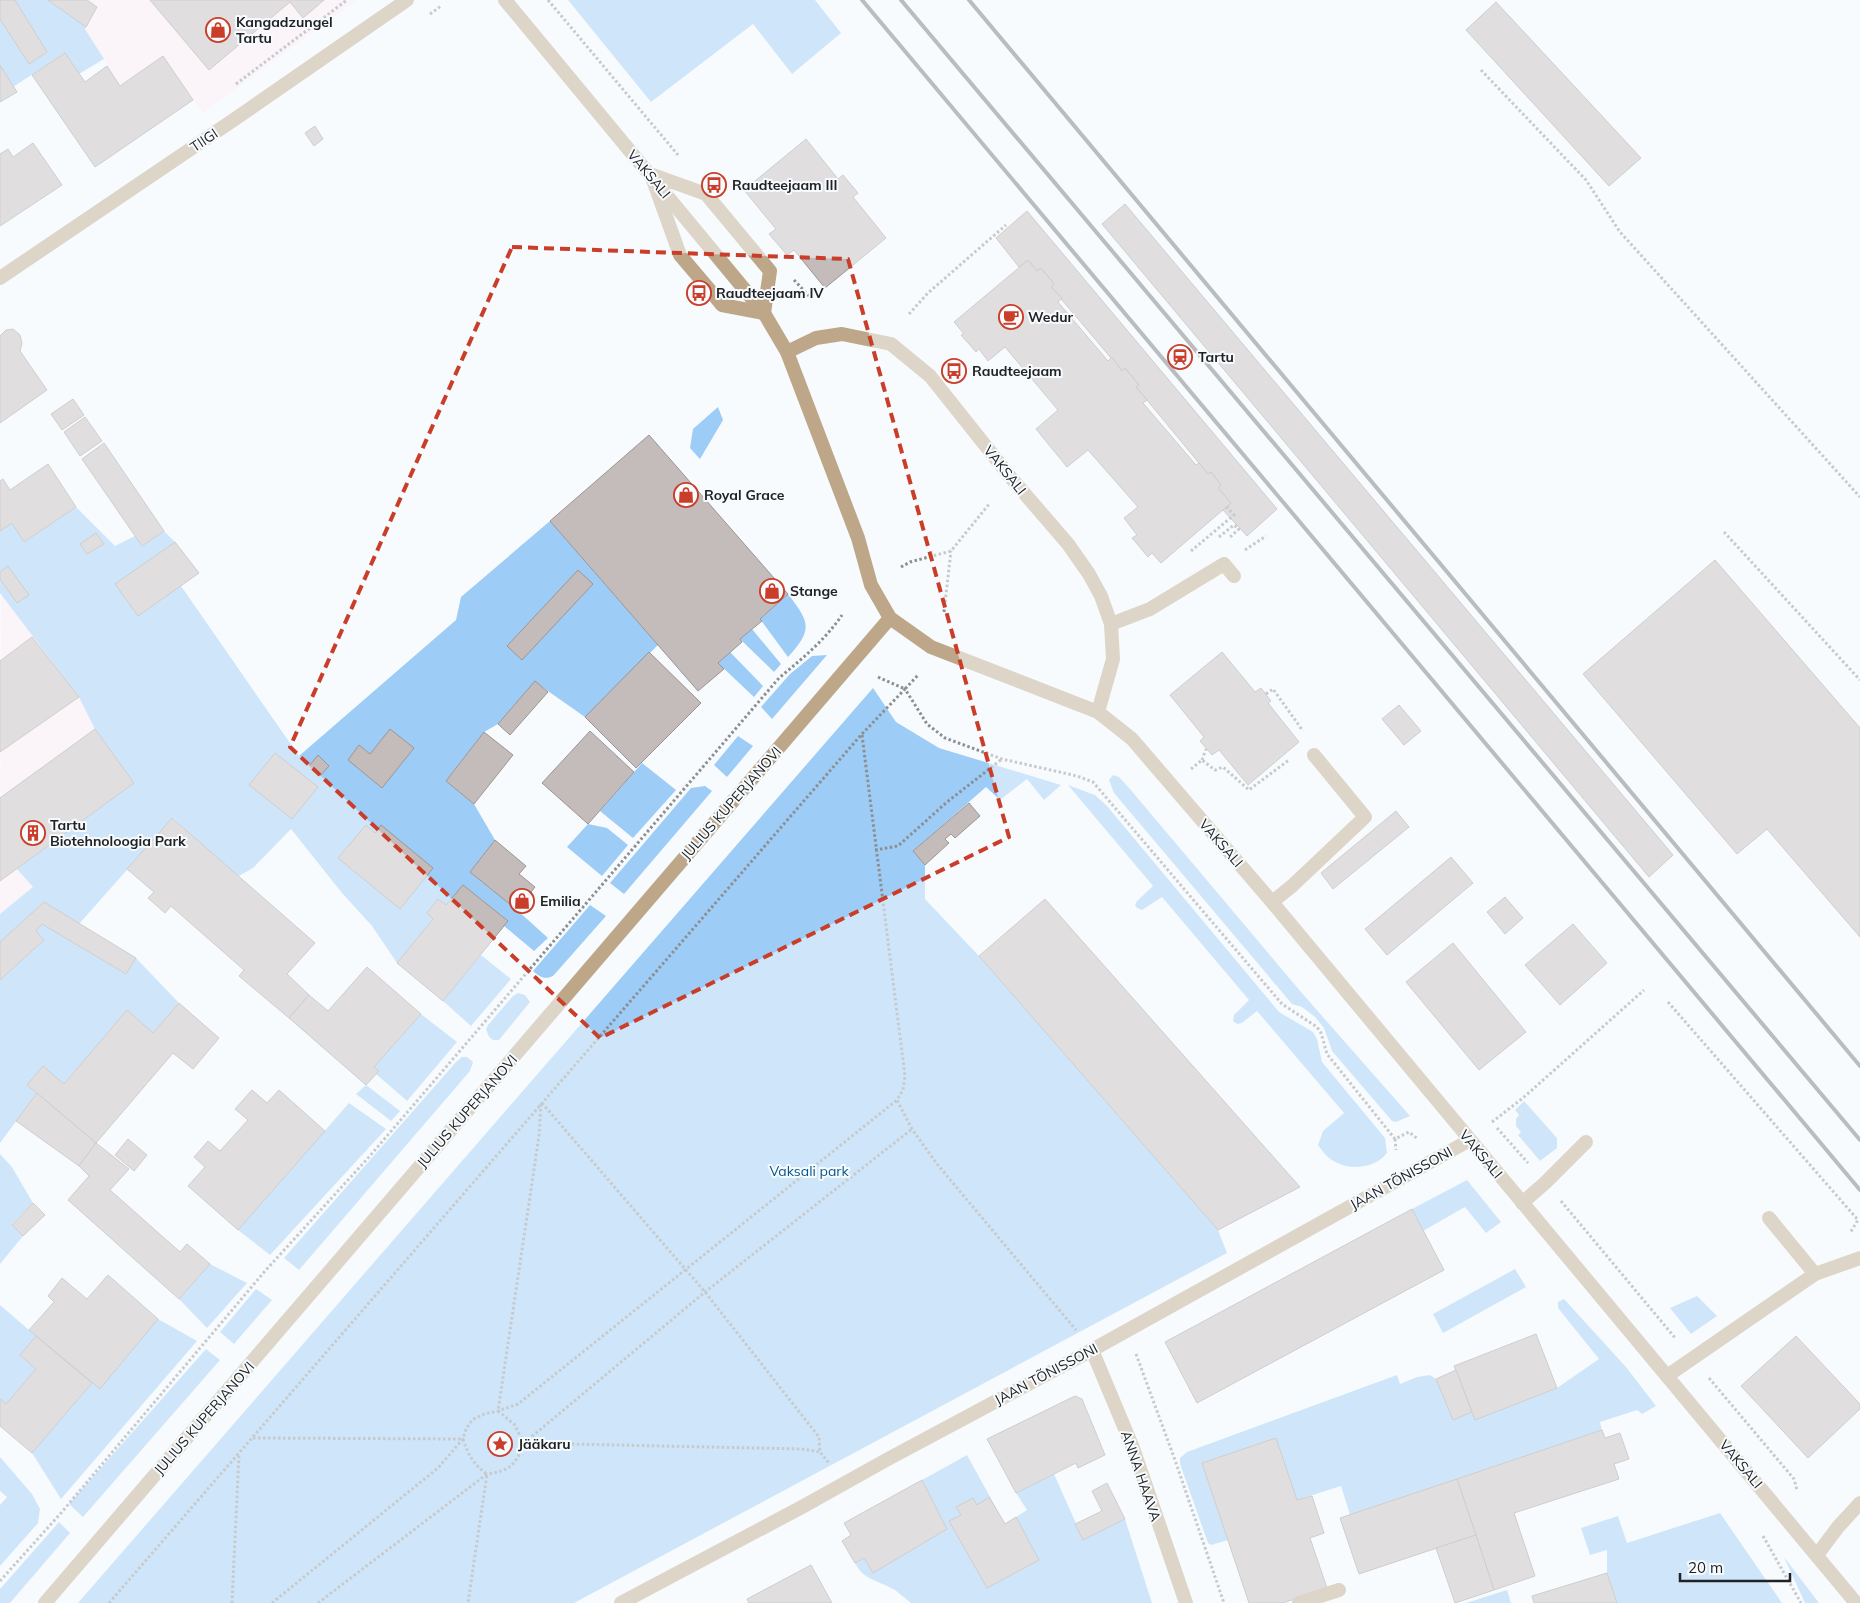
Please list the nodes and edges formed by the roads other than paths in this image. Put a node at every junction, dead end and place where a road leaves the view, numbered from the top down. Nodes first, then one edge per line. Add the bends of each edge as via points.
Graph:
1 (407, 0) edge
2 (504, 0) edge
3 (652, 176) junction
4 (0, 278) edge
5 (764, 313) junction
6 (787, 352) junction
7 (1234, 576) dead end
8 (890, 618) junction
9 (1111, 624) junction
10 (1098, 712) junction
11 (1314, 755) dead end
12 (1272, 902) junction
13 (1470, 1140) junction
14 (1586, 1142) dead end
15 (1522, 1203) junction
16 (1769, 1218) dead end
17 (1860, 1258) edge
18 (1815, 1274) junction
19 (1092, 1350) junction
20 (1667, 1376) junction
21 (1860, 1503) edge
22 (1817, 1555) junction
23 (1338, 1590) dead end
24 (45, 1603) edge
25 (621, 1603) edge
26 (1186, 1603) edge
27 (1299, 1603) edge
28 (1856, 1603) edge

1 - 4 street, TIIGI
2 - 3 street, VAKSALI
3 - 5 street, VAKSALI
3 - 5 street via 680,256 722,305
3 - 5 street via 706,194 770,271
5 - 6 street, VAKSALI
6 - 8 street, VAKSALI via 858,538 871,585
6 - 9 street, VAKSALI via 816,338 842,334 891,344 930,376 1068,544 1101,596
7 - 9 street via 1224,564 1150,609
8 - 10 street, VAKSALI via 931,647
8 - 24 street, JULIUS KUPERJANOVI
9 - 10 street, VAKSALI via 1113,660
10 - 12 street, VAKSALI via 1132,739
11 - 12 street via 1364,817
12 - 13 street, VAKSALI
13 - 15 street, VAKSALI
13 - 19 street, JAAN TÕNISSONI
14 - 15 street
15 - 20 street, VAKSALI
16 - 18 street
17 - 18 street
18 - 20 street
19 - 25 street, JAAN TÕNISSONI
19 - 26 street, ANNA HAAVA via 1133,1448
20 - 22 street, VAKSALI
21 - 22 street
22 - 28 street, VAKSALI
23 - 27 street

